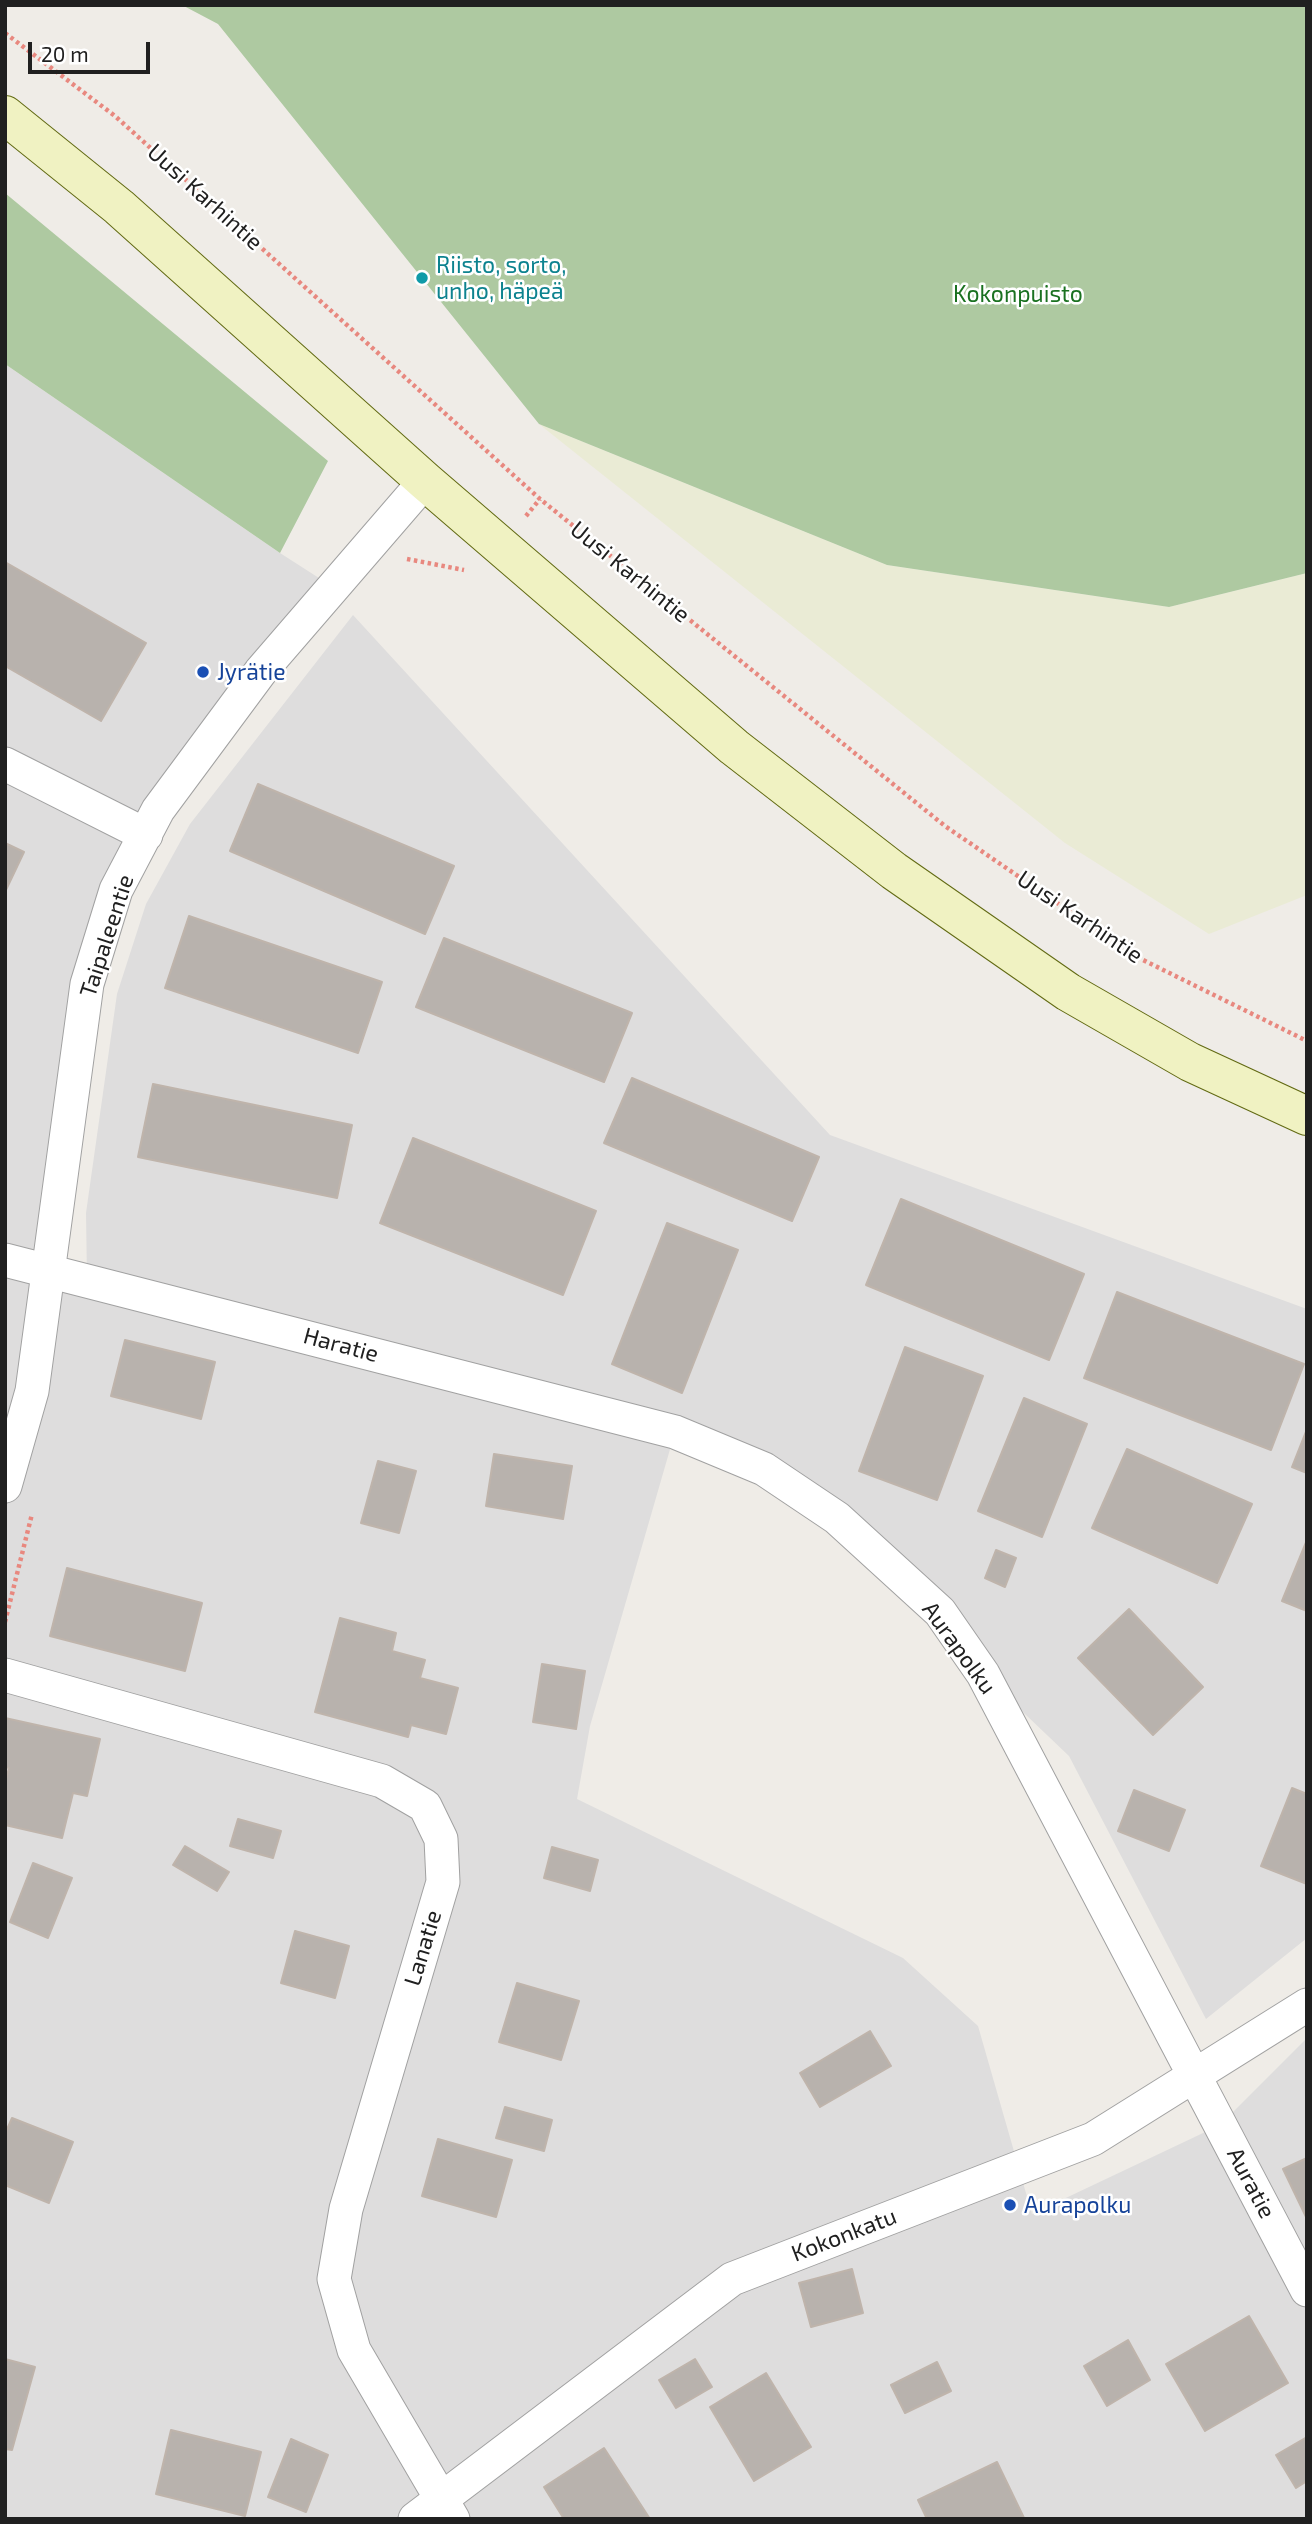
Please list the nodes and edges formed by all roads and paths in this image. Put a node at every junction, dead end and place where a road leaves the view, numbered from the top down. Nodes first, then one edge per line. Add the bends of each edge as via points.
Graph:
1 (5, 33) edge
2 (5, 115) edge
3 (425, 481) junction
4 (540, 499) junction
5 (501, 546) junction
6 (404, 559) dead end
7 (5, 764) edge
8 (146, 835) junction
9 (1307, 1041) edge
10 (1307, 1116) edge
11 (5, 1260) edge
12 (48, 1272) junction
13 (676, 1432) joint
14 (5, 1486) edge
15 (34, 1506) dead end
16 (5, 1622) edge
17 (5, 1675) edge
18 (1307, 2006) edge
19 (1194, 2076) junction
20 (1307, 2290) edge
21 (436, 2513) edge

1 - 4 path, Uusi Karhintie via 116,116
2 - 3 street via 119,206
3 - 5 street
3 - 8 street, Taipaleentie via 261,671 158,810
4 - 5 path
4 - 9 path, Uusi Karhintie via 945,826 1133,955
5 - 6 path via 472,571
5 - 10 street via 734,747 905,878 1068,992 1190,1062
7 - 8 street
8 - 12 street, Taipaleentie via 117,890 87,984
11 - 12 street, Haratie
12 - 13 street, Haratie
12 - 14 street, Taipaleentie via 32,1391
13 - 19 street, Aurapolku via 764,1469 837,1518 940,1612 983,1674
15 - 16 path
17 - 21 street, Lanatie via 382,1781 425,1806 441,1839 443,1882 346,2209 334,2279 354,2350
18 - 19 street, Kokonkatu
19 - 20 street, Auratie
19 - 21 street, Kokonkatu via 1093,2138 732,2278

